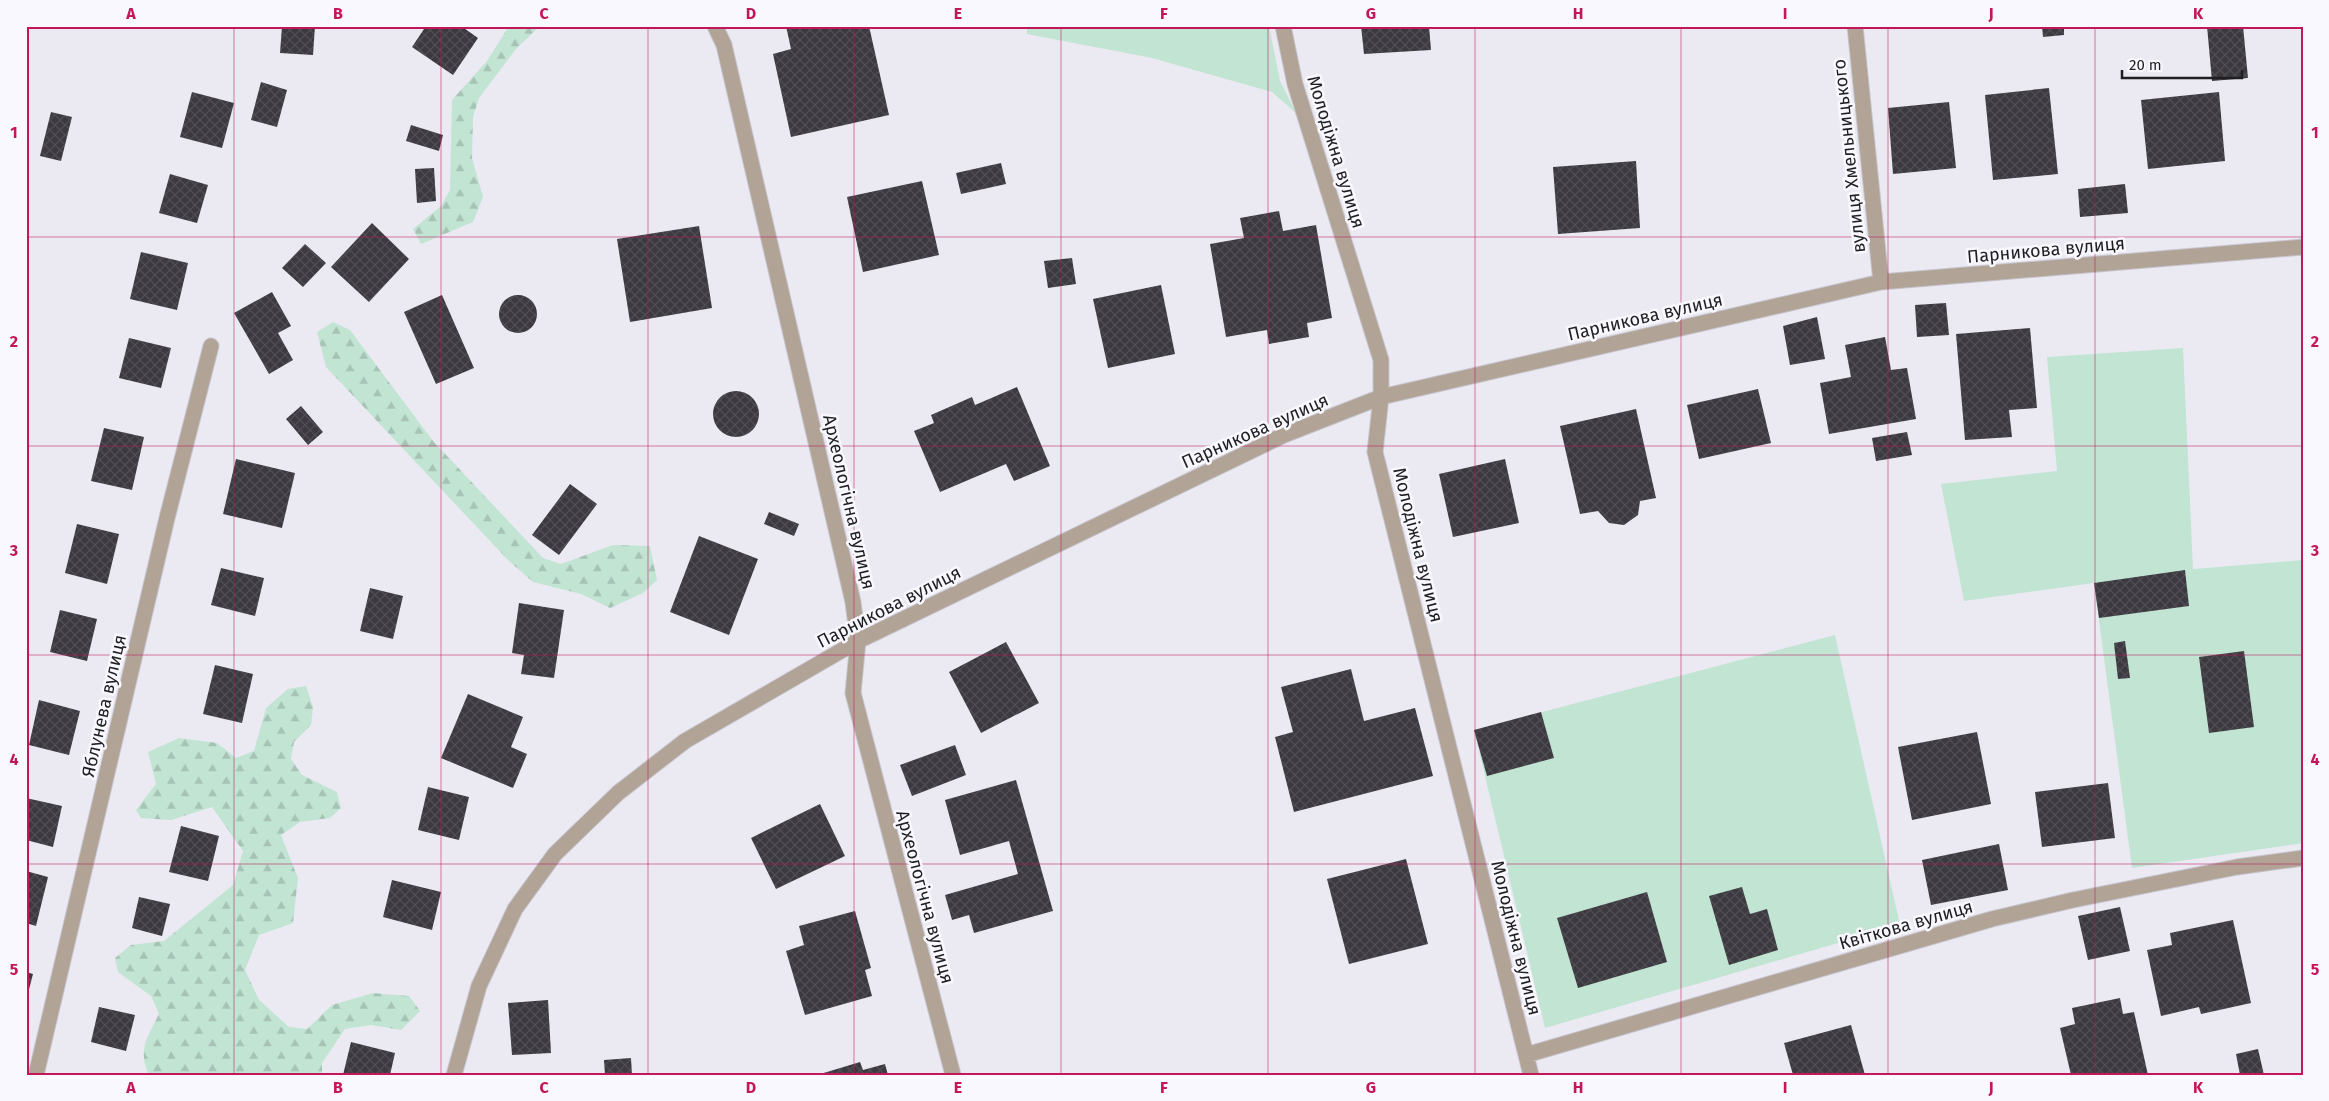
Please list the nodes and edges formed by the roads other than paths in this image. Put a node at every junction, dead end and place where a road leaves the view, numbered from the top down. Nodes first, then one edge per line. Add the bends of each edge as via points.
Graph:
1 (715, 26) edge
2 (1283, 26) edge
3 (1855, 26) edge
4 (2303, 247) edge
5 (1881, 282) junction
6 (211, 346) dead end
7 (1381, 397) junction
8 (858, 641) junction
9 (2303, 858) edge
10 (1526, 1055) junction
11 (36, 1075) edge
12 (454, 1075) edge
13 (953, 1075) edge
14 (1531, 1075) edge

1 - 8 street, Археологічна вулиця via 724,45 853,602
2 - 7 street, Молодіжна вулиця via 1294,84 1381,360
3 - 5 street, вулиця Хмельницького
4 - 5 street, Парникова вулиця
5 - 7 street, Парникова вулиця
6 - 11 street, Яблунева вулиця via 167,518
7 - 8 street, Парникова вулиця via 1284,435
7 - 10 street, Молодіжна вулиця via 1375,452
8 - 12 street, Парникова вулиця via 685,741 618,793 555,854 515,909 479,986
8 - 13 street, Археологічна вулиця via 853,693
9 - 10 street, Квіткова вулиця via 2150,884 1992,919
10 - 14 street, Молодіжна вулиця

